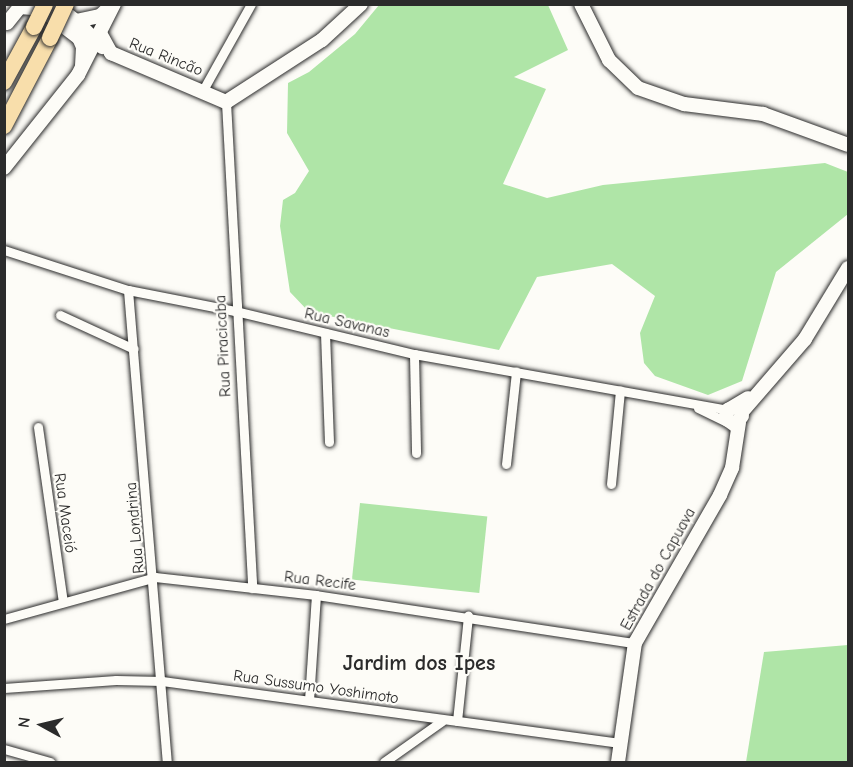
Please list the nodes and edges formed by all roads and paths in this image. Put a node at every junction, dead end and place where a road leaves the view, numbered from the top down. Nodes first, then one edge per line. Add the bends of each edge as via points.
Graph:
1 (13, 4) edge
2 (45, 4) edge
3 (54, 4) edge
4 (66, 4) edge
5 (113, 4) edge
6 (251, 4) edge
7 (361, 4) edge
8 (581, 4) edge
9 (76, 21) junction
10 (5, 25) edge
11 (99, 39) junction
12 (111, 53) junction
13 (88, 59) junction
14 (78, 75) junction
15 (4, 82) edge
16 (203, 90) junction
17 (226, 102) junction
18 (4, 126) edge
19 (849, 145) edge
20 (5, 168) edge
21 (4, 250) edge
22 (849, 268) edge
23 (128, 290) junction
24 (235, 311) junction
25 (60, 315) dead end
26 (325, 333) junction
27 (134, 349) junction
28 (414, 354) junction
29 (516, 372) junction
30 (620, 390) junction
31 (733, 417) junction
32 (38, 427) dead end
33 (329, 442) dead end
34 (416, 453) dead end
35 (506, 464) dead end
36 (611, 484) dead end
37 (154, 577) junction
38 (252, 588) junction
39 (316, 595) junction
40 (63, 602) junction
41 (468, 616) junction
42 (4, 619) edge
43 (635, 643) junction
44 (162, 681) junction
45 (4, 688) edge
46 (309, 699) junction
47 (442, 721) junction
48 (457, 721) junction
49 (622, 742) junction
50 (4, 749) edge
51 (50, 762) edge
52 (167, 762) edge
53 (384, 762) edge
54 (618, 762) edge

1 - 10 street
2 - 15 highway, bridge
3 - 9 street, Rua Rincão
4 - 18 highway, bridge
5 - 9 street via 100,16
5 - 11 street
6 - 16 street
7 - 17 street via 322,40
8 - 19 street via 609,60 638,88 684,104 763,114
9 - 11 street, Rua Rincão
10 - 14 street via 17,9 30,6 66,26 83,47
11 - 12 street, Rua Rincão
11 - 13 street
12 - 13 street
12 - 16 street, Rua Rincão
13 - 14 street
14 - 20 street
16 - 17 street, Rua Rincão
17 - 24 street, Rua Piracicaba
21 - 23 street, Rua Savanas
22 - 31 street via 805,339
23 - 24 street, Rua Savanas
23 - 27 street, Rua Londrina
24 - 26 street, Rua Savanas
24 - 38 street, Rua Piracicaba
25 - 27 street
26 - 28 street, Rua Savanas
26 - 33 street
27 - 37 street, Rua Londrina
28 - 29 street, Rua Savanas
28 - 34 street
29 - 30 street, Rua Savanas
29 - 35 street
30 - 31 street, Rua Savanas
30 - 36 street
31 - 43 street, Estrada do Capuava via 732,468
32 - 40 street, Rua Maceió
37 - 38 street, Rua Recife
37 - 40 street, Rua Recife
37 - 44 street, Rua Londrina
38 - 39 street, Rua Recife
39 - 41 street, Rua Recife
39 - 46 street
40 - 42 street, Rua Recife
41 - 43 street, Rua Recife
41 - 48 street
43 - 49 street, Estrada do Capuava
44 - 45 street, Rua Sussumo Yoshimoto via 116,680
44 - 46 street, Rua Sussumo Yoshimoto
44 - 52 street, Rua Londrina
46 - 47 street, Rua Sussumo Yoshimoto
47 - 48 street, Rua Sussumo Yoshimoto
47 - 53 street
48 - 49 street, Rua Sussumo Yoshimoto
49 - 54 street, Estrada do Capuava
50 - 51 street

